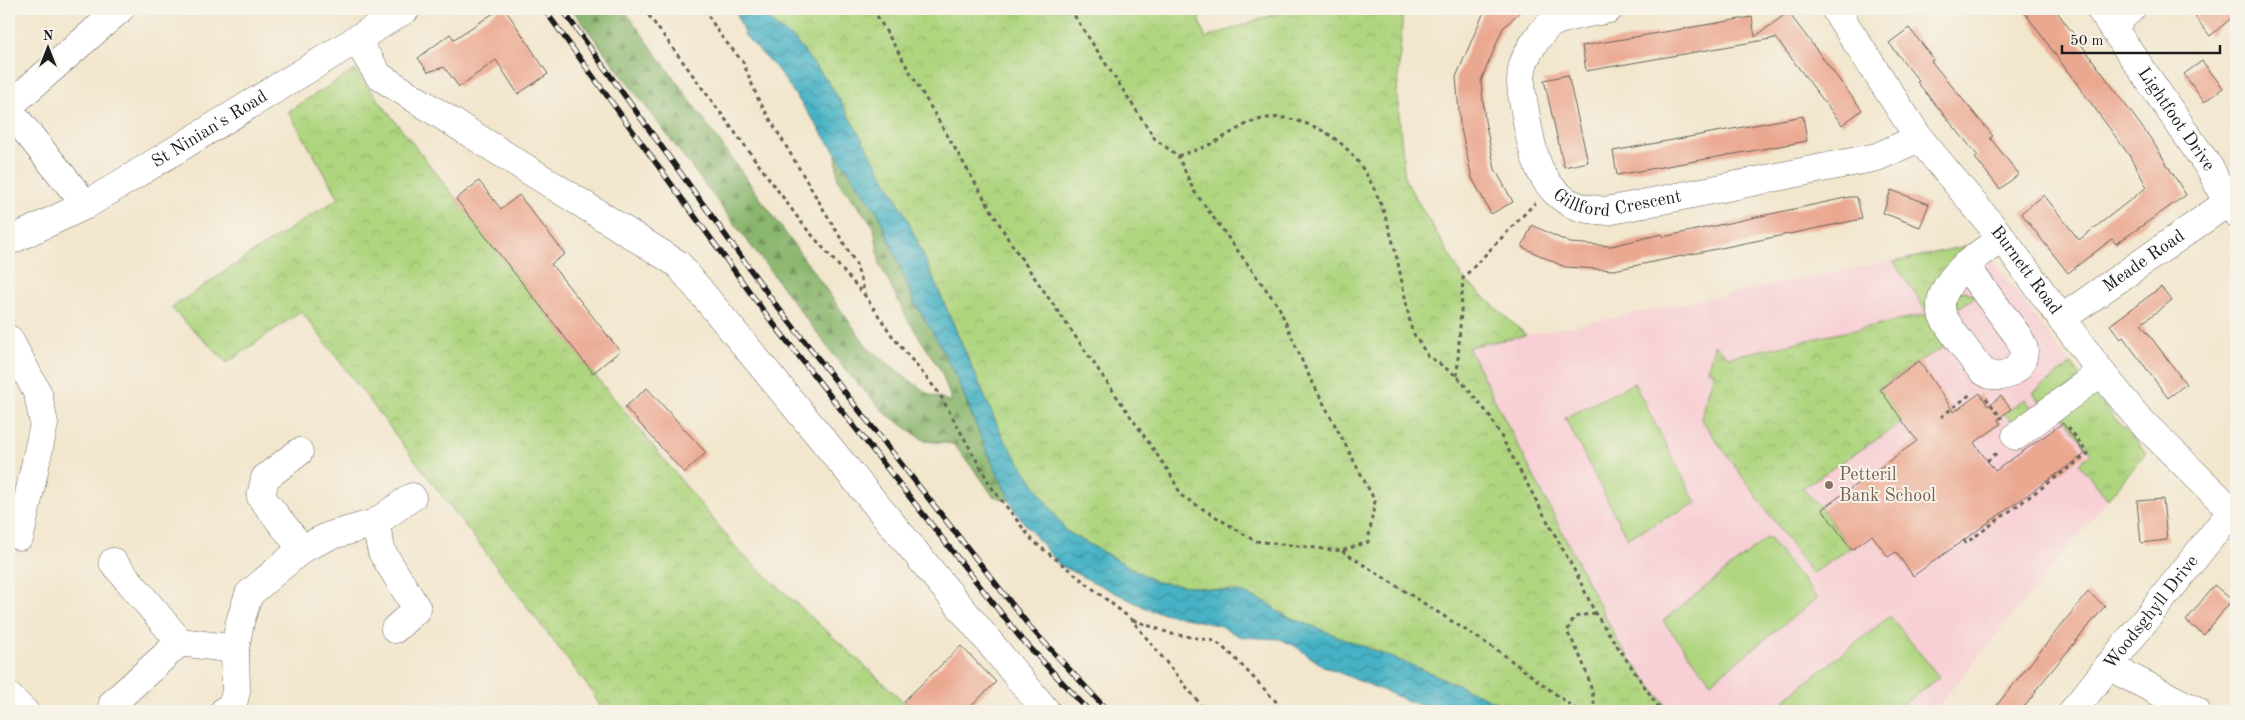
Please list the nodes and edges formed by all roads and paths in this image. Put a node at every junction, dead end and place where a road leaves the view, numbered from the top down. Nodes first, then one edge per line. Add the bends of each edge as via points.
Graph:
1 (120, 9) edge
2 (406, 9) edge
3 (644, 9) edge
4 (704, 9) edge
5 (873, 9) edge
6 (1070, 9) edge
7 (1609, 9) edge
8 (1835, 9) edge
9 (2114, 15) edge
10 (356, 39) junction
11 (9, 108) edge
12 (1919, 138) junction
13 (1178, 156) junction
14 (1550, 186) junction
15 (86, 205) junction
16 (2233, 206) edge
17 (2002, 238) junction
18 (9, 241) edge
19 (1965, 265) dead end
20 (866, 297) junction
21 (2061, 319) junction
22 (9, 339) edge
23 (2101, 372) junction
24 (1456, 376) junction
25 (1978, 388) dead end
26 (1983, 394) dead end
27 (2054, 408) junction
28 (1941, 416) dead end
29 (2016, 436) joint
30 (300, 452) dead end
31 (412, 497) dead end
32 (2234, 514) edge
33 (375, 523) junction
34 (20, 536) dead end
35 (1964, 540) dead end
36 (302, 549) junction
37 (1341, 550) junction
38 (113, 562) dead end
39 (1595, 613) junction
40 (1131, 619) junction
41 (395, 629) dead end
42 (180, 642) junction
43 (235, 649) junction
44 (2108, 666) junction
45 (9, 696) edge
46 (113, 703) dead end
47 (235, 709) edge
48 (24, 711) edge
49 (1046, 711) edge
50 (1206, 711) edge
51 (1285, 711) edge
52 (1578, 711) edge
53 (1595, 711) edge
54 (1661, 711) edge
55 (2073, 711) edge
56 (2196, 711) edge

1 - 11 street
2 - 10 street, St Ninian's Road
3 - 20 path via 804,226
4 - 20 path via 742,62 758,99 856,264
5 - 37 path via 1010,242 1169,472 1182,496 1255,541
6 - 13 path via 1154,140
7 - 14 street, Gillford Crescent via 1549,25 1533,45 1523,65 1521,87 1532,153
8 - 12 street, Burnett Road
9 - 16 street, Lightfoot Drive
10 - 15 street, St Ninian's Road
10 - 49 street via 379,76 678,264
11 - 15 street
12 - 14 street, Gillford Crescent via 1877,157 1607,211 1569,202
12 - 17 street, Burnett Road
13 - 24 path via 1210,145 1236,129 1262,119 1290,117 1336,138 1369,179 1384,209 1412,331 1428,356
13 - 37 path via 1194,191 1279,307 1306,370 1375,501 1368,542
14 - 24 path via 1463,278
15 - 18 street, St Ninian's Road
16 - 21 street, Meade Road
17 - 19 street
17 - 21 street, Burnett Road
20 - 40 path via 893,337 939,393 992,488 1033,541
21 - 23 street, Burnett Road
22 - 34 street via 38,394 44,424
23 - 27 street
23 - 32 street, Burnett Road via 2138,418
24 - 39 path via 1490,416
25 - 28 path
26 - 29 path
27 - 29 street
27 - 35 path via 2088,454 1966,543
30 - 36 street via 265,478 260,497
31 - 33 street
32 - 44 street, Woodsghyll Drive
33 - 36 street via 329,536
33 - 41 street via 382,552 416,609
36 - 43 street via 250,594
37 - 52 path via 1500,652
38 - 42 street
39 - 53 path via 1574,617 1567,632 1580,653
39 - 54 path
40 - 50 path
40 - 51 path via 1172,634 1215,642 1232,655
42 - 43 street
42 - 46 street
43 - 47 street
44 - 55 street, Woodsghyll Drive
44 - 56 street
45 - 48 street

